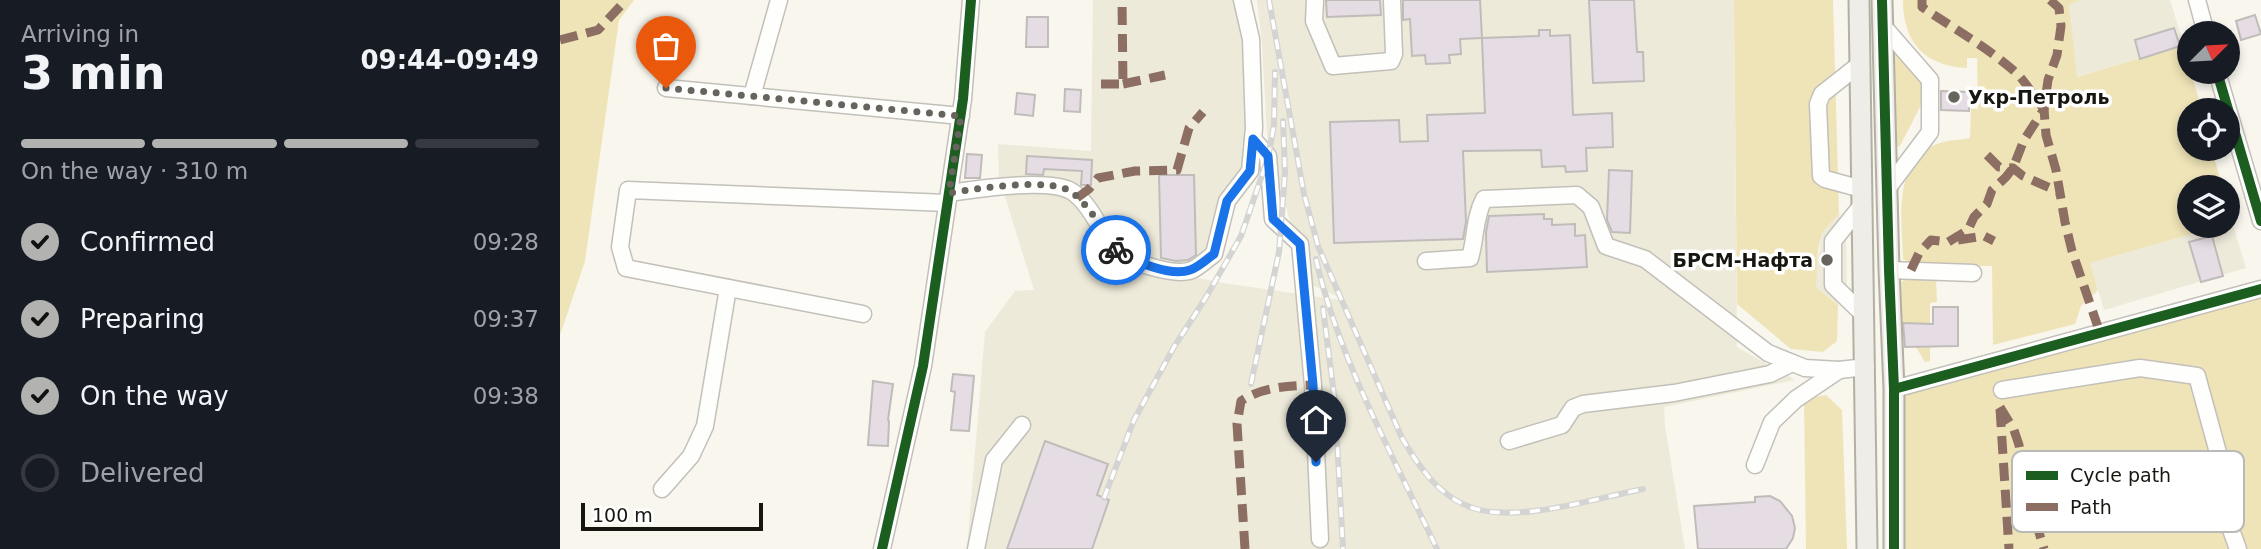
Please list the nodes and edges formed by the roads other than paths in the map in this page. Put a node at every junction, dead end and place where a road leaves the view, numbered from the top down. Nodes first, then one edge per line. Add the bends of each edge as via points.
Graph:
1 (779, 0) edge
2 (971, 0) edge
3 (1242, 0) edge
4 (1315, 0) edge
5 (1392, 0) edge
6 (1858, 0) edge
7 (1882, 0) edge
8 (2197, 0) edge
9 (2203, 21) edge
10 (1883, 26) junction
11 (1860, 64) junction
12 (2221, 84) edge
13 (666, 88) dead end
14 (752, 96) junction
15 (961, 116) junction
16 (1253, 139) junction
17 (1886, 189) junction
18 (1862, 197) junction
19 (948, 198) junction
20 (2261, 221) edge
21 (1426, 261) dead end
22 (1889, 270) junction
23 (1973, 273) dead end
24 (728, 288) junction
25 (2261, 289) edge
26 (863, 314) dead end
27 (1864, 316) junction
28 (1792, 363) junction
29 (1866, 368) junction
30 (1839, 370) junction
31 (1894, 389) junction
32 (2003, 390) dead end
33 (1022, 425) dead end
34 (1510, 441) dead end
35 (2218, 451) edge
36 (1755, 466) dead end
37 (662, 489) dead end
38 (2232, 532) edge
39 (1320, 539) dead end
40 (882, 549) edge
41 (976, 549) edge
42 (1867, 549) edge
43 (1894, 549) edge
44 (2238, 549) edge

1 - 14 street
2 - 15 street
3 - 16 street via 1251,39
4 - 5 street via 1314,21 1333,66 1391,61
6 - 11 main road
7 - 10 main road
8 - 9 street
10 - 17 main road
10 - 17 street via 1930,80 1930,132
11 - 18 main road
11 - 18 street via 1822,94 1818,117 1821,176
12 - 20 street
13 - 14 street
14 - 15 street
15 - 19 street
16 - 19 street via 1250,171 1227,201 1214,254 1191,270 1176,272 1132,261 1116,250 1071,191 1054,186 1000,185
16 - 39 street via 1268,156 1273,219 1300,244
17 - 22 main road
18 - 27 main road
18 - 27 street via 1833,241 1833,285
19 - 24 street via 628,190 620,247 626,268
19 - 40 street via 923,366
21 - 28 street via 1470,258 1477,212 1484,199 1577,195 1591,207 1606,246 1645,259 1768,353
22 - 23 street
22 - 31 main road
24 - 26 street
24 - 37 street via 705,426 691,456
25 - 31 street
27 - 29 main road
28 - 30 street
28 - 34 street via 1770,374 1686,391 1583,404 1573,408 1562,425
29 - 30 street
29 - 42 main road
30 - 36 street via 1772,422
31 - 43 main road
32 - 35 street via 2140,368 2197,376
33 - 41 street via 994,460
38 - 44 street

